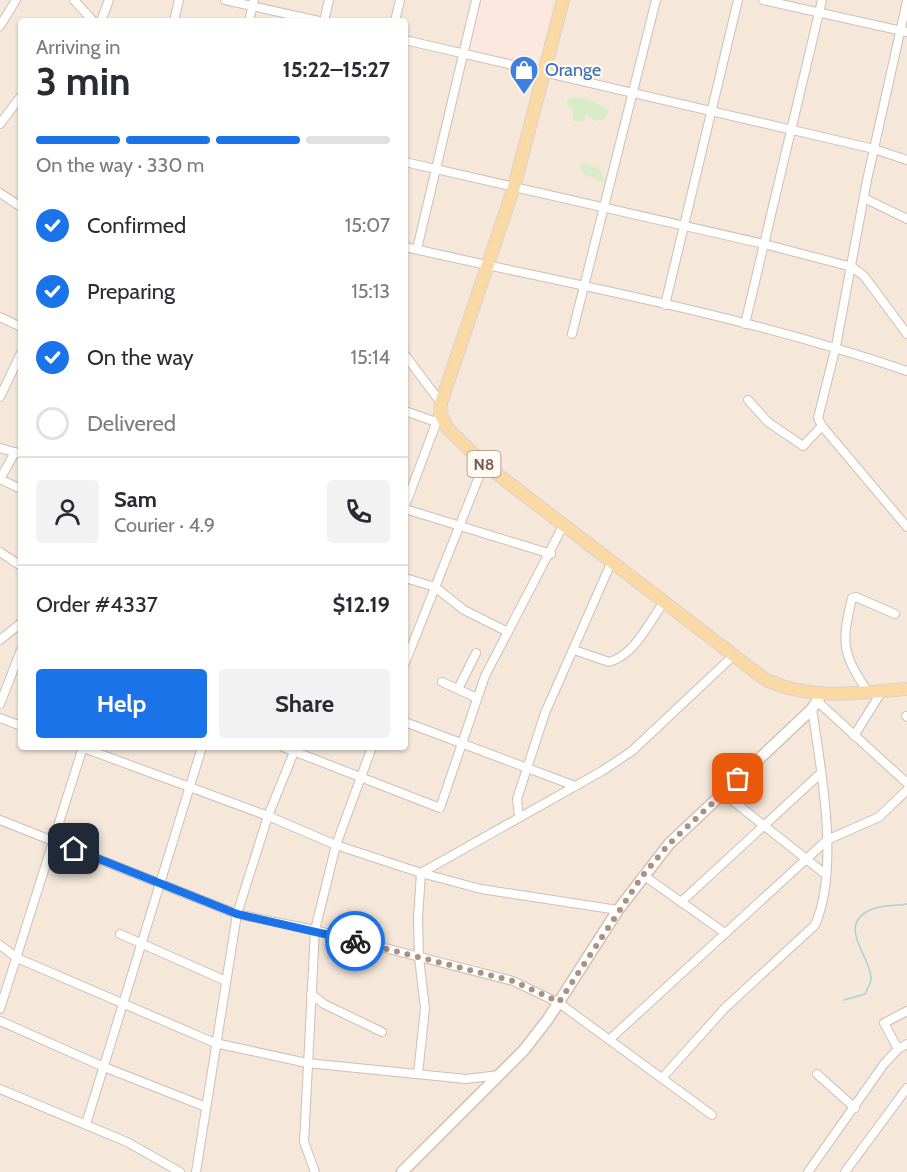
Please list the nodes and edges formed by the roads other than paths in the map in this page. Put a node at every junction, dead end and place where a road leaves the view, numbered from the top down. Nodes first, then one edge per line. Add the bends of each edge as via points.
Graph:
1 (16, 0) edge
2 (74, 0) edge
3 (109, 0) edge
4 (179, 0) edge
5 (225, 0) edge
6 (329, 0) edge
7 (400, 0) edge
8 (476, 0) edge
9 (563, 0) edge
10 (656, 0) edge
11 (738, 0) edge
12 (763, 0) edge
13 (822, 0) edge
14 (907, 1) edge
15 (253, 3) edge
16 (819, 13) junction
17 (89, 18) edge
18 (102, 18) edge
19 (175, 18) edge
20 (250, 18) edge
21 (308, 18) edge
22 (325, 18) edge
23 (396, 18) edge
24 (0, 26) edge
25 (903, 32) edge
26 (408, 41) edge
27 (464, 53) junction
28 (545, 71) junction
29 (633, 92) junction
30 (18, 100) edge
31 (712, 111) junction
32 (0, 124) edge
33 (791, 129) junction
34 (874, 149) junction
35 (907, 160) edge
36 (408, 163) edge
37 (436, 170) junction
38 (514, 187) junction
39 (0, 193) edge
40 (864, 198) junction
41 (18, 205) edge
42 (604, 207) junction
43 (907, 219) edge
44 (684, 226) junction
45 (764, 244) junction
46 (408, 248) edge
47 (417, 249) junction
48 (489, 264) junction
49 (852, 267) junction
50 (585, 285) junction
51 (665, 305) junction
52 (0, 317) edge
53 (745, 324) junction
54 (18, 326) edge
55 (572, 334) dead end
56 (907, 334) edge
57 (837, 346) junction
58 (408, 360) edge
59 (18, 368) edge
60 (907, 371) edge
61 (3, 384) edge
62 (0, 397) edge
63 (748, 400) dead end
64 (408, 411) edge
65 (439, 413) junction
66 (822, 426) junction
67 (0, 448) edge
68 (18, 453) edge
69 (484, 464) junction
70 (0, 479) edge
71 (18, 488) edge
72 (408, 500) edge
73 (408, 509) edge
74 (564, 524) junction
75 (460, 526) junction
76 (907, 527) edge
77 (0, 552) edge
78 (551, 554) junction
79 (612, 561) junction
80 (18, 564) edge
81 (408, 579) edge
82 (435, 587) junction
83 (664, 602) junction
84 (895, 614) dead end
85 (18, 625) edge
86 (508, 632) junction
87 (0, 640) edge
88 (574, 650) junction
89 (476, 653) dead end
90 (408, 655) edge
91 (734, 656) junction
92 (18, 659) edge
93 (442, 682) dead end
94 (458, 689) junction
95 (907, 689) edge
96 (882, 691) junction
97 (868, 692) junction
98 (477, 698) junction
99 (817, 702) junction
100 (0, 704) edge
101 (0, 718) edge
102 (408, 723) edge
103 (18, 725) edge
104 (854, 736) junction
105 (461, 745) junction
106 (81, 750) edge
107 (90, 750) edge
108 (201, 750) edge
109 (295, 750) edge
110 (371, 750) edge
111 (526, 768) junction
112 (821, 773) junction
113 (359, 778) junction
114 (907, 783) edge
115 (575, 786) junction
116 (190, 787) junction
117 (907, 790) edge
118 (723, 793) junction
119 (268, 816) junction
120 (519, 817) junction
121 (0, 820) edge
122 (766, 826) junction
123 (827, 840) junction
124 (53, 841) junction
125 (336, 845) junction
126 (807, 858) junction
127 (422, 873) junction
128 (825, 874) junction
129 (643, 875) junction
130 (160, 883) junction
131 (681, 902) junction
132 (618, 910) junction
133 (237, 914) junction
134 (315, 930) junction
135 (724, 933) junction
136 (120, 934) dead end
137 (141, 943) junction
138 (0, 945) edge
139 (17, 958) junction
140 (419, 958) junction
141 (226, 981) junction
142 (311, 994) junction
143 (559, 1002) junction
144 (122, 1005) junction
145 (0, 1009) edge
146 (907, 1011) edge
147 (0, 1021) edge
148 (382, 1032) dead end
149 (610, 1039) junction
150 (215, 1043) junction
151 (904, 1047) edge
152 (308, 1063) junction
153 (104, 1067) junction
154 (418, 1074) junction
155 (817, 1074) dead end
156 (499, 1076) junction
157 (663, 1077) junction
158 (907, 1088) edge
159 (0, 1089) edge
160 (206, 1107) junction
161 (855, 1108) junction
162 (712, 1115) dead end
163 (86, 1125) junction
164 (180, 1172) edge
165 (196, 1172) edge
166 (315, 1172) edge
167 (402, 1172) edge
168 (808, 1172) edge
169 (845, 1172) edge

1 - 24 street
2 - 17 street
3 - 18 street
4 - 19 street
5 - 15 street
6 - 22 street
7 - 23 street
8 - 27 street
9 - 28 main road
10 - 29 street
11 - 31 street
12 - 16 street
13 - 16 street
14 - 25 street
15 - 20 street
15 - 21 street
16 - 25 street
16 - 33 street
25 - 34 street
26 - 27 street
27 - 28 street
27 - 37 street
28 - 29 street
28 - 38 main road
29 - 31 street
29 - 42 street
30 - 32 street
31 - 33 street
31 - 44 street
33 - 34 street
33 - 45 street
34 - 35 street
34 - 40 street
36 - 37 street
37 - 38 street
37 - 47 street
38 - 42 street
38 - 48 main road
39 - 41 street
40 - 43 street
40 - 49 street
42 - 44 street
42 - 50 street
44 - 45 street
44 - 51 street
45 - 49 street
45 - 53 street
46 - 47 street
47 - 48 street
48 - 50 street
48 - 65 main road
49 - 56 street via 864,276
49 - 57 street
50 - 51 street
50 - 55 street
51 - 53 street
52 - 54 street
53 - 57 street
57 - 60 street
57 - 66 street via 821,401 818,418
58 - 65 street
59 - 61 street
61 - 62 street
63 - 66 street via 768,422 803,446
64 - 65 street
65 - 69 main road, N8 via 448,429
65 - 72 street
66 - 76 street
67 - 68 street
68 - 70 street
69 - 74 main road, N8
69 - 75 street
70 - 71 street
73 - 75 street
74 - 78 street
74 - 79 main road, N8
75 - 78 street
75 - 82 street
77 - 80 street
78 - 86 street
79 - 83 main road, N8
79 - 88 street
81 - 82 street
82 - 86 street via 464,610
82 - 90 street
83 - 88 street via 633,647 621,656 609,662
83 - 91 main road, N8
84 - 97 street via 852,598 844,638 846,655
85 - 87 street
86 - 98 street
88 - 111 street via 545,713
89 - 94 street
91 - 99 main road, N8 via 766,680
91 - 115 street via 632,751
92 - 100 street
93 - 94 street
94 - 98 street
95 - 96 main road, N8
96 - 97 main road, N8
96 - 104 street
97 - 99 main road, N8
98 - 105 street
99 - 104 street
99 - 112 street
99 - 118 street
101 - 103 street
102 - 105 street
104 - 114 street
105 - 111 street
105 - 113 street via 440,808
106 - 124 street
107 - 116 street
108 - 116 street
109 - 113 street
109 - 119 street
110 - 113 street
111 - 115 street
111 - 120 street via 517,799
112 - 122 street
112 - 123 street
113 - 125 street
115 - 120 street
116 - 119 street
116 - 130 street
117 - 123 street via 879,817
118 - 122 street
118 - 129 street via 669,844
119 - 125 street
119 - 133 street
120 - 127 street
121 - 124 street
122 - 126 street
122 - 131 street
123 - 126 street
123 - 128 street
124 - 130 street
124 - 139 street
125 - 127 street
125 - 134 street
126 - 128 street
126 - 135 street
127 - 132 street via 481,889
127 - 140 street
128 - 157 street via 815,925 724,1008
129 - 131 street
129 - 132 street
130 - 133 street
130 - 137 street
131 - 135 street
132 - 143 street
133 - 134 street
133 - 141 street
134 - 140 street
134 - 142 street
135 - 149 street
136 - 137 street
137 - 141 street
137 - 144 street
138 - 139 street
139 - 144 street
139 - 145 street
140 - 143 street via 513,981
140 - 154 street via 425,1008
141 - 150 street
142 - 148 street
142 - 152 street
143 - 149 street
143 - 156 street via 524,1050
144 - 150 street
144 - 153 street
146 - 151 street via 885,1023
147 - 153 street
149 - 157 street
150 - 152 street
150 - 160 street
151 - 161 street via 884,1064
152 - 154 street
152 - 166 street via 304,1142
153 - 160 street
153 - 163 street
154 - 156 street via 466,1079
155 - 161 street
156 - 167 street
157 - 162 street
158 - 169 street
159 - 163 street
160 - 165 street
161 - 168 street
163 - 164 street via 135,1146

